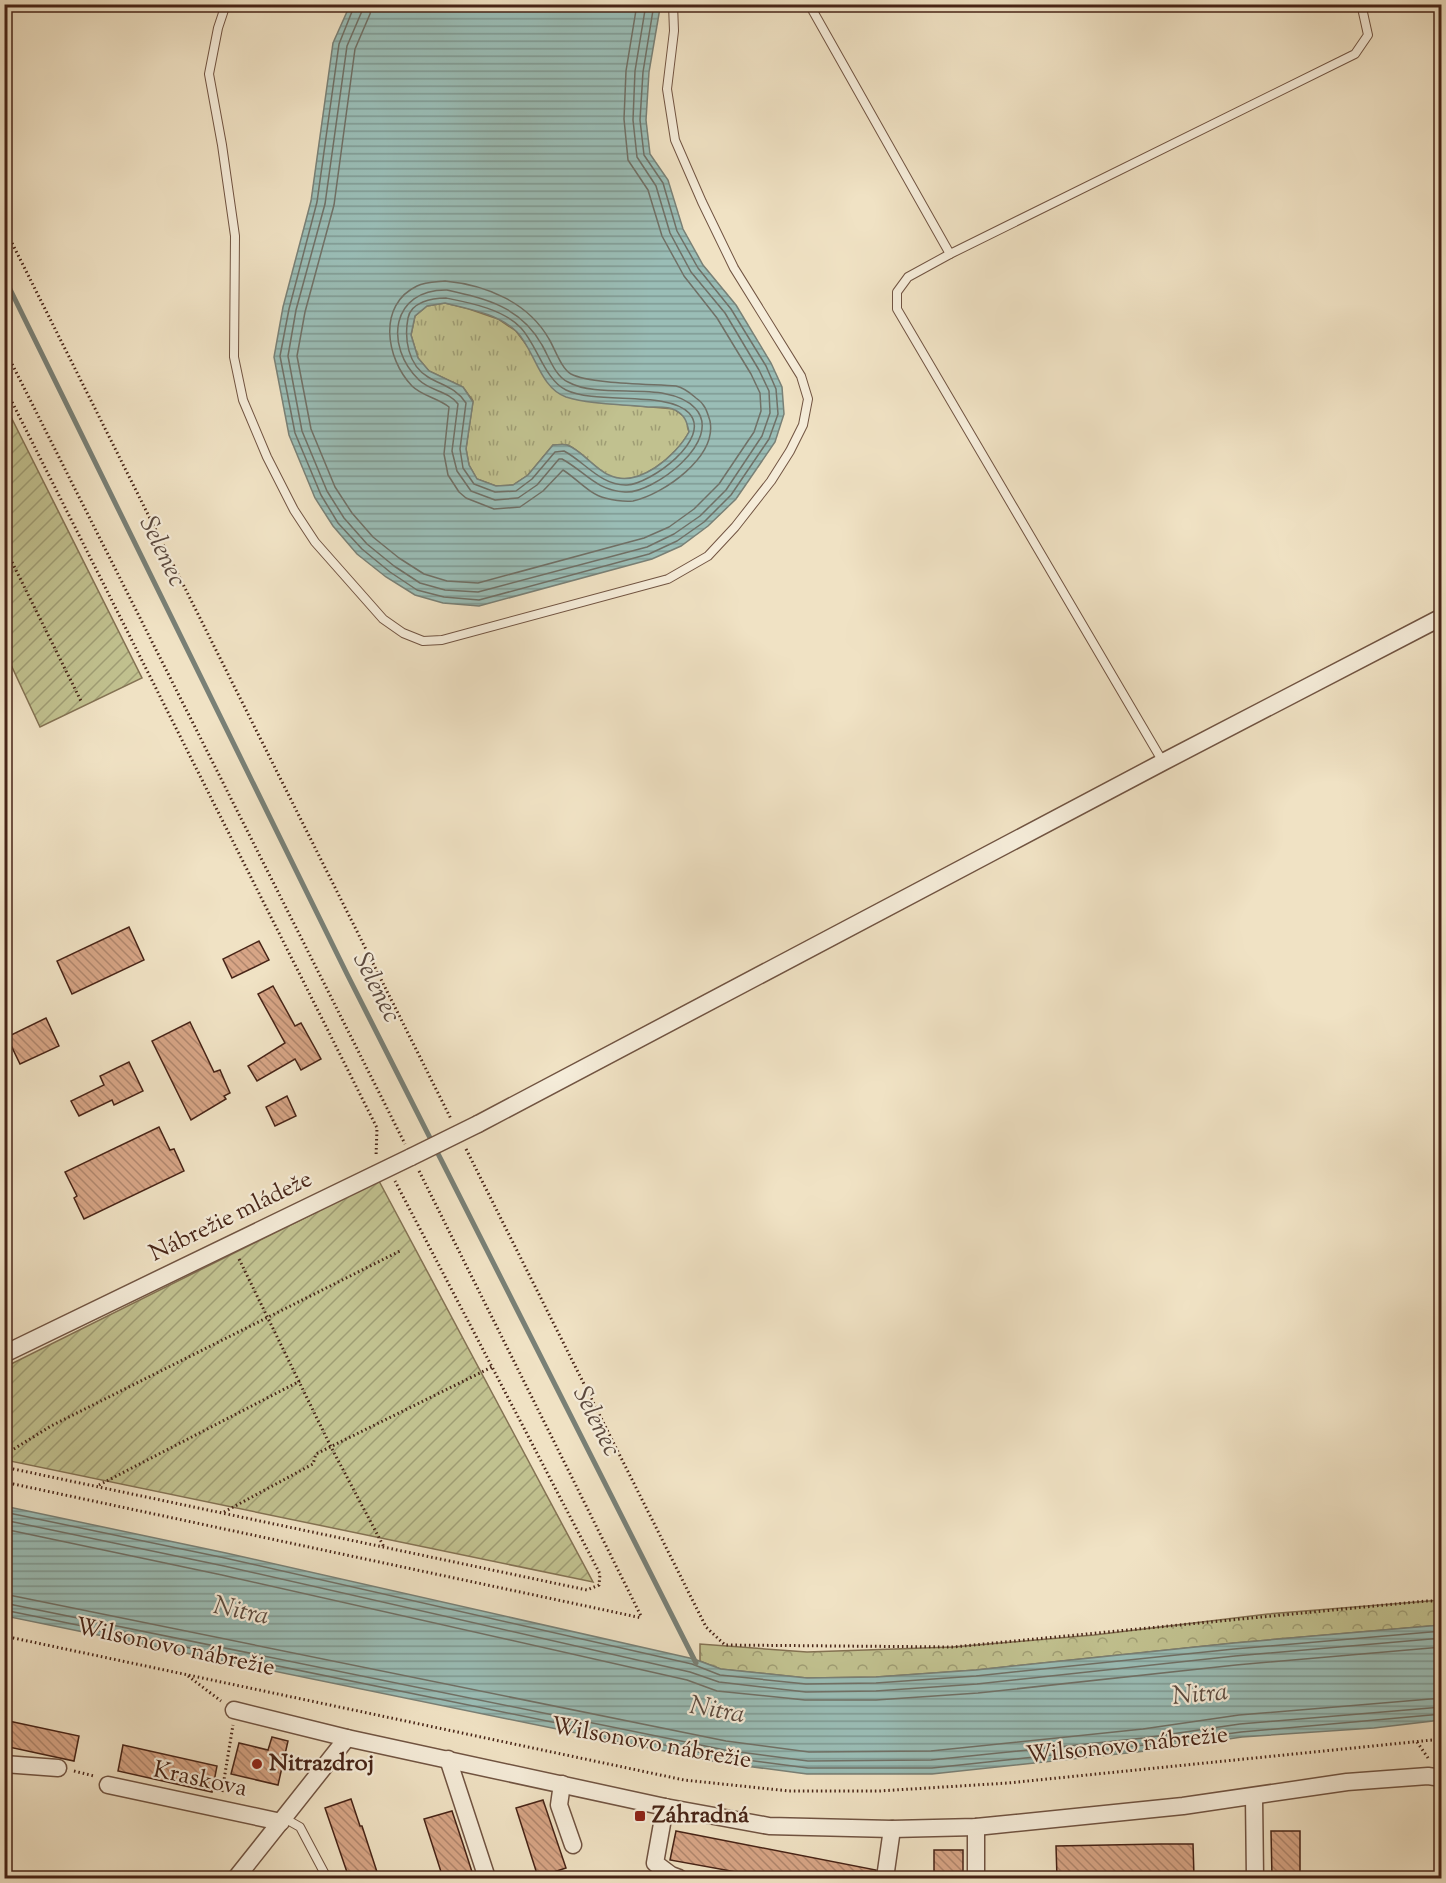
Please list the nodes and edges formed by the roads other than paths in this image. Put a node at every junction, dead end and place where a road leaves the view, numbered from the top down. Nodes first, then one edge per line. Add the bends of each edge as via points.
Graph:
1 (226, 4) edge
2 (674, 4) edge
3 (809, 4) edge
4 (1359, 4) edge
5 (950, 254) junction
6 (1442, 617) edge
7 (1163, 762) junction
8 (4, 1354) edge
9 (234, 1710) road end
10 (347, 1738) junction
11 (448, 1759) junction
12 (4, 1764) edge
13 (58, 1768) road end
14 (1442, 1778) edge
15 (562, 1784) junction
16 (108, 1785) road end
17 (1254, 1797) junction
18 (665, 1807) junction
19 (282, 1820) junction
20 (976, 1827) junction
21 (892, 1829) junction
22 (573, 1845) dead end
23 (486, 1875) dead end
24 (236, 1878) edge
25 (327, 1878) edge
26 (680, 1878) edge
27 (885, 1878) edge
28 (976, 1878) edge
29 (1255, 1878) edge

1 - 2 lane via 209,74 235,236 234,357 243,400 283,489 315,542 383,620 423,641 442,640 544,613 668,579 684,571 708,556 735,528 771,481 803,425 808,399 801,376 734,268 675,140 667,89
3 - 5 lane
4 - 5 lane via 1368,35 1355,54
5 - 7 lane via 908,277 897,292 897,309
6 - 7 street, Nábrežie mládeže
7 - 8 street, Nábrežie mládeže, bridge via 478,1124
9 - 10 street, Wilsonovo nábrežie
10 - 11 street, Wilsonovo nábrežie
10 - 19 street
11 - 15 street, Wilsonovo nábrežie
11 - 23 street
12 - 13 street
14 - 17 street, Wilsonovo nábrežie via 1347,1782
15 - 18 street, Wilsonovo nábrežie
15 - 22 street via 559,1805
16 - 19 street, Kraskova
17 - 20 street, Wilsonovo nábrežie
17 - 29 street
18 - 21 street, Wilsonovo nábrežie via 769,1826
18 - 26 street via 655,1863
19 - 24 street
19 - 25 lane via 300,1827
20 - 21 street, Wilsonovo nábrežie
20 - 28 street
21 - 27 street

